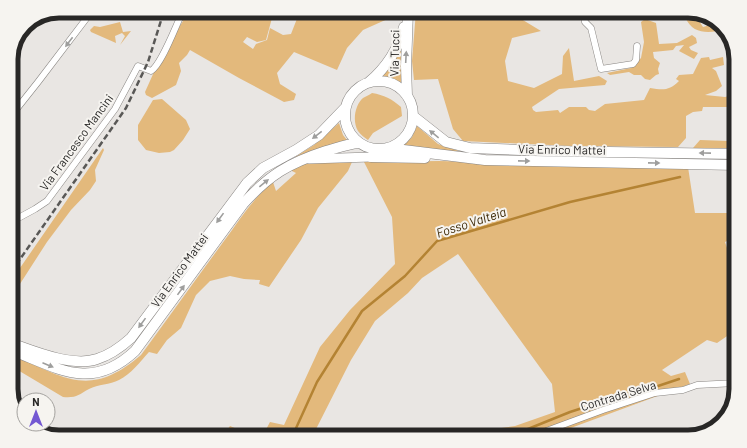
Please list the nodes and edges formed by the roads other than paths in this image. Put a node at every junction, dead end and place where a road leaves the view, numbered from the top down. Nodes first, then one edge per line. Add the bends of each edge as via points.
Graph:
1 (87, 18) edge
2 (180, 18) edge
3 (406, 18) edge
4 (408, 18) edge
5 (584, 18) edge
6 (637, 46) dead end
7 (368, 82) junction
8 (409, 100) junction
9 (18, 107) edge
10 (345, 108) junction
11 (413, 116) junction
12 (361, 144) junction
13 (387, 148) junction
14 (373, 153) junction
15 (729, 154) edge
16 (304, 159) junction
17 (485, 160) junction
18 (729, 165) edge
19 (18, 218) edge
20 (18, 345) edge
21 (18, 355) edge
22 (729, 383) edge
23 (549, 430) edge

1 -> 9 street
2 - 19 street, Via Francesco Mancini via 158,64 151,71 138,66 115,109 47,201
3 - 7 main road, Via Tucci via 394,52 383,69
8 -> 4 main road, Via Tucci via 406,66
5 - 6 street via 591,28 601,70 633,64 636,60
7 - 8 main road via 391,83
7 - 10 main road via 355,90
8 - 11 main road
10 - 12 main road via 347,128
10 -> 20 main road, Via Enrico Mattei via 319,135 263,168 247,183 131,338 115,351 91,361 70,361
11 - 13 main road via 405,137
15 -> 11 main road, Via Enrico Mattei via 546,152 470,148 446,142
12 - 14 main road
12 - 16 main road, Via Enrico Mattei via 350,144
13 - 14 main road
13 - 17 main road, Via Enrico Mattei
14 - 16 main road via 355,157
14 - 17 main road
21 -> 16 main road, Via Enrico Mattei via 72,373 96,373 120,364 135,351 258,187 288,166
17 -> 18 main road, Via Enrico Mattei
22 - 23 street, Contrada Selva via 697,385 683,390 655,393

